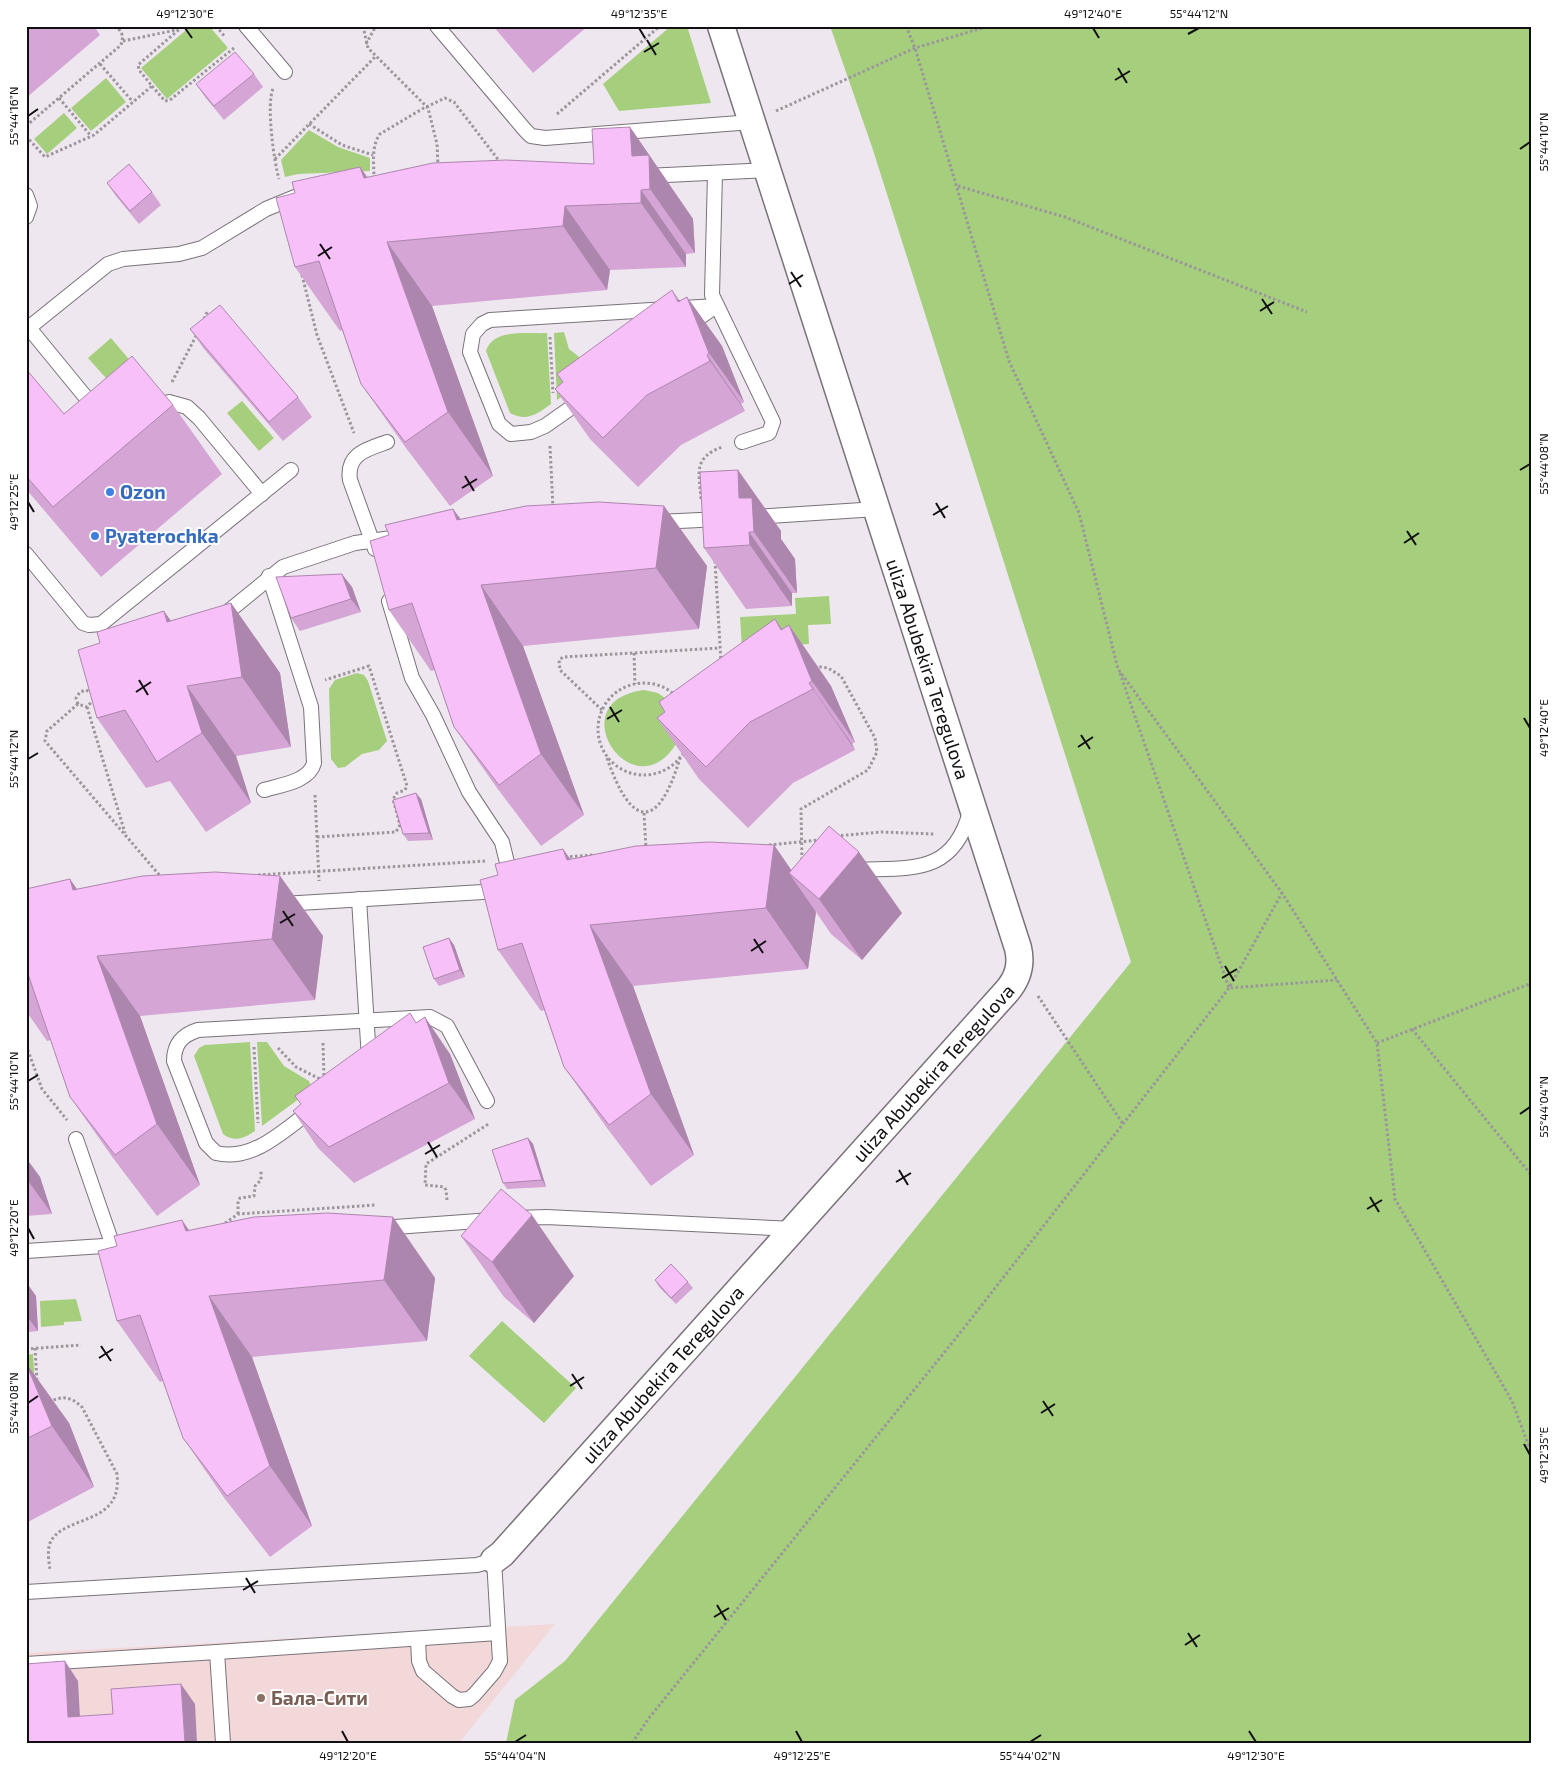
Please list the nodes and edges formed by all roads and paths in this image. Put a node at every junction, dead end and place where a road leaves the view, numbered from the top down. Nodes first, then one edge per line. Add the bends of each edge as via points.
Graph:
1 (117, 26) edge
2 (183, 26) edge
3 (246, 26) edge
4 (363, 26) edge
5 (376, 26) edge
6 (437, 26) edge
7 (660, 26) edge
8 (721, 26) edge
9 (906, 26) edge
10 (989, 26) edge
11 (179, 30) junction
12 (123, 40) junction
13 (366, 44) junction
14 (916, 48) junction
15 (240, 54) edge
16 (376, 56) junction
17 (100, 64) junction
18 (285, 72) joint
19 (265, 84) dead end
20 (152, 86) junction
21 (272, 92) junction
22 (59, 98) junction
23 (133, 102) junction
24 (427, 106) junction
25 (752, 122) junction
26 (309, 124) junction
27 (26, 126) edge
28 (26, 136) edge
29 (91, 136) junction
30 (532, 136) junction
31 (373, 155) junction
32 (274, 160) junction
33 (438, 167) edge
34 (505, 168) edge
35 (767, 170) junction
36 (715, 173) junction
37 (635, 176) edge
38 (374, 182) edge
39 (957, 186) junction
40 (26, 194) edge
41 (305, 195) edge
42 (284, 200) junction
43 (26, 217) edge
44 (300, 267) edge
45 (716, 306) junction
46 (208, 310) dead end
47 (1307, 312) dead end
48 (549, 316) junction
49 (28, 329) edge
50 (162, 402) junction
51 (143, 413) edge
52 (109, 419) edge
53 (552, 421) junction
54 (387, 442) edge
55 (742, 442) joint
56 (361, 452) junction
57 (291, 470) dead end
58 (262, 494) junction
59 (701, 499) edge
60 (877, 509) junction
61 (554, 510) edge
62 (713, 519) junction
63 (643, 523) edge
64 (410, 537) edge
65 (372, 540) junction
66 (26, 554) edge
67 (380, 567) edge
68 (269, 576) junction
69 (385, 585) edge
70 (208, 628) edge
71 (720, 648) junction
72 (634, 653) junction
73 (721, 666) edge
74 (808, 666) edge
75 (1118, 669) junction
76 (635, 684) junction
77 (305, 687) junction
78 (78, 704) junction
79 (87, 707) junction
80 (602, 710) junction
81 (692, 748) edge
82 (607, 758) junction
83 (680, 758) junction
84 (314, 765) junction
85 (264, 790) dead end
86 (972, 805) junction
87 (644, 813) junction
88 (964, 833) junction
89 (126, 835) junction
90 (317, 837) junction
91 (801, 843) junction
92 (760, 846) edge
93 (646, 852) edge
94 (596, 855) edge
95 (557, 857) edge
96 (507, 860) junction
97 (318, 862) dead end
98 (802, 866) edge
99 (840, 871) edge
100 (251, 875) edge
101 (165, 880) edge
102 (1282, 893) junction
103 (359, 900) junction
104 (264, 905) edge
105 (1019, 968) junction
106 (1337, 980) junction
107 (1532, 983) edge
108 (1229, 988) junction
109 (368, 1020) junction
110 (322, 1023) junction
111 (259, 1026) junction
112 (1412, 1029) junction
113 (1377, 1043) junction
114 (26, 1045) edge
115 (363, 1072) edge
116 (326, 1100) edge
117 (487, 1101) joint
118 (1123, 1124) junction
119 (76, 1139) joint
120 (259, 1147) junction
121 (1532, 1176) edge
122 (447, 1200) junction
123 (456, 1200) dead end
124 (437, 1201) dead end
125 (377, 1205) dead end
126 (238, 1214) junction
127 (369, 1228) edge
128 (794, 1229) junction
129 (216, 1230) edge
130 (147, 1244) edge
131 (113, 1246) junction
132 (26, 1250) edge
133 (81, 1345) dead end
134 (26, 1348) edge
135 (35, 1348) junction
136 (38, 1388) edge
137 (45, 1404) edge
138 (1532, 1455) edge
139 (49, 1556) dead end
140 (494, 1560) junction
141 (26, 1592) edge
142 (498, 1633) junction
143 (418, 1639) junction
144 (217, 1652) junction
145 (26, 1664) edge
146 (635, 1742) edge
147 (223, 1743) edge

1 - 12 path
2 - 11 path
3 - 18 lane
4 - 13 path
5 - 13 path
6 - 30 lane
7 - 30 path
8 - 25 street, uliza Abubekira Teregulova
9 - 14 path
10 - 14 path
11 - 12 path
11 - 20 path via 138,65
12 - 17 path
13 - 16 path
14 - 25 path
14 - 39 path
15 - 20 path via 234,47 170,100 165,100
16 - 24 path
16 - 26 path
17 - 22 path
17 - 23 path
18 - 21 path
19 - 21 path
20 - 23 path
21 - 32 path
22 - 27 path
22 - 29 path
23 - 29 path
24 - 31 path via 380,134
24 - 33 path via 437,144
24 - 34 path via 445,98 452,100
25 - 30 lane via 545,138
25 - 35 street, uliza Abubekira Teregulova
26 - 31 path via 342,145
26 - 32 path
28 - 29 path via 47,157
31 - 38 path
32 - 42 path
35 - 36 lane
35 - 60 street, uliza Abubekira Teregulova
36 - 37 lane
36 - 45 lane via 712,291
39 - 47 path via 1065,217
39 - 75 path via 1010,360 1079,513
40 - 43 lane via 30,206
41 - 42 lane
42 - 49 lane via 202,248 108,264
44 - 56 path via 317,335
45 - 48 lane
45 - 53 lane
45 - 55 lane via 773,422 769,433
46 - 50 path
48 - 53 path
48 - 53 lane via 490,320 477,329 470,347 503,428 512,434 523,433 537,430
49 - 52 lane via 98,412
50 - 51 lane
50 - 58 lane via 176,402 199,418
53 - 61 path
54 - 56 lane
55 - 59 path via 705,456 699,468
56 - 65 lane via 348,470
57 - 58 lane
58 - 66 lane via 101,624 83,623
60 - 62 lane
60 - 86 street, uliza Abubekira Teregulova
62 - 63 lane
62 - 71 path
64 - 65 lane
65 - 67 lane
65 - 68 lane via 290,565
68 - 70 lane
68 - 77 lane
69 - 96 lane via 412,678 469,792 502,842
71 - 72 path
71 - 73 path
72 - 76 path
72 - 80 path via 563,657 559,660 560,670
74 - 91 path via 828,668 841,676 875,738 877,752 868,770 802,807 799,814
75 - 102 path
75 - 108 path
76 - 80 path via 621,689
76 - 83 path via 651,683 666,689 687,713 690,728 688,744
77 - 84 lane via 313,715
77 - 90 path via 369,666 407,783 405,790 393,799 400,825 396,832
78 - 79 path
78 - 79 path via 77,695 82,690 89,691 94,699
78 - 89 path via 47,731 45,741
79 - 89 path
80 - 82 path via 598,726 600,743
81 - 83 path
82 - 83 path via 635,774 652,774 667,769
82 - 87 path via 622,795 635,810
83 - 87 path via 666,794 654,808
84 - 85 lane via 305,776
84 - 90 path
86 - 88 lane
86 - 105 street, uliza Abubekira Teregulova via 1018,948
87 - 93 path
88 - 91 path via 871,833
88 - 99 lane via 952,849 929,864
89 - 101 path
90 - 97 path
91 - 92 path
91 - 98 path
94 - 95 path
96 - 100 path
96 - 103 lane via 517,890
102 - 106 path
102 - 108 path
103 - 104 lane
103 - 109 lane
105 - 118 path
105 - 128 street, uliza Abubekira Teregulova via 1007,991
106 - 108 path
106 - 113 path
107 - 112 path
108 - 118 path
109 - 110 lane
109 - 115 lane via 370,1059
109 - 117 lane via 425,1016 442,1021
110 - 111 lane
110 - 111 path via 324,1081 287,1060
111 - 120 path
111 - 120 lane via 188,1033 176,1047 174,1061 209,1148 222,1155 245,1153
112 - 113 path
112 - 121 path
113 - 138 path via 1395,1199 1512,1401
114 - 119 path via 42,1089 66,1118
116 - 120 lane
117 - 122 path via 492,1111 489,1124 426,1164 425,1186 444,1187
118 - 146 path via 960,1333 648,1718
119 - 131 lane
120 - 126 path via 261,1180 255,1187 254,1196 239,1199
122 - 123 path
122 - 124 path
125 - 126 path
126 - 129 path
127 - 128 lane via 546,1216
128 - 140 street, uliza Abubekira Teregulova
130 - 131 lane
131 - 132 lane
133 - 135 path
134 - 135 path
135 - 136 path
137 - 139 path via 57,1398 67,1398 82,1407 118,1482 113,1501 105,1509 54,1536
140 - 141 lane via 477,1564
140 - 142 lane
142 - 143 lane
142 - 143 lane via 498,1666 474,1695 463,1700 452,1696 426,1674 420,1664
143 - 144 lane
144 - 145 lane
144 - 147 lane

